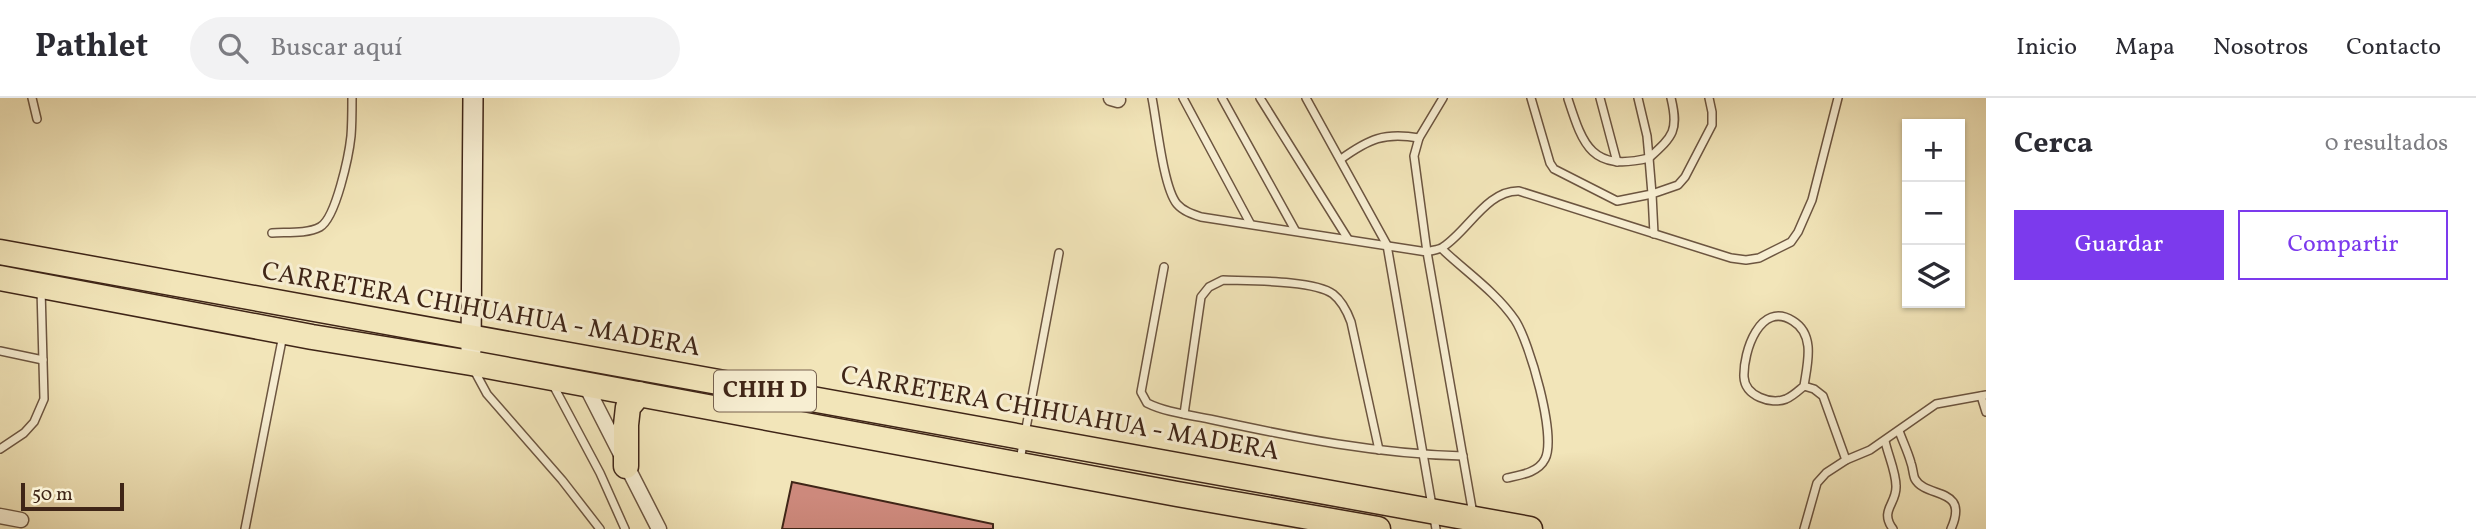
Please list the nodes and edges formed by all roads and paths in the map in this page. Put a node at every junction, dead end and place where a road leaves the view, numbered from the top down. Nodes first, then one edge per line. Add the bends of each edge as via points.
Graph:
1 (32, 98) edge
2 (352, 98) edge
3 (473, 98) edge
4 (1152, 98) edge
5 (1183, 98) edge
6 (1222, 98) edge
7 (1259, 98) edge
8 (1306, 98) edge
9 (1443, 98) edge
10 (1531, 98) edge
11 (1600, 98) edge
12 (1638, 98) edge
13 (1671, 98) edge
14 (1709, 98) edge
15 (1838, 98) edge
16 (1568, 99) edge
17 (37, 119) dead end
18 (1419, 138) junction
19 (1649, 158) junction
20 (1340, 159) junction
21 (1617, 162) junction
22 (1652, 194) junction
23 (1250, 223) junction
24 (1295, 230) junction
25 (272, 233) dead end
26 (1654, 234) junction
27 (1348, 239) junction
28 (1387, 245) junction
29 (1442, 248) junction
30 (0, 252) edge
31 (1427, 252) junction
32 (1059, 253) dead end
33 (43, 260) junction
34 (1164, 267) dead end
35 (0, 278) edge
36 (41, 285) junction
37 (283, 331) junction
38 (471, 336) junction
39 (0, 351) edge
40 (571, 355) junction
41 (43, 360) junction
42 (471, 363) junction
43 (543, 363) junction
44 (585, 384) junction
45 (1804, 386) junction
46 (639, 394) junction
47 (1983, 396) edge
48 (1986, 412) edge
49 (1184, 414) junction
50 (1899, 431) junction
51 (1024, 436) junction
52 (1885, 441) junction
53 (0, 449) edge
54 (1379, 450) junction
55 (1425, 455) junction
56 (1463, 456) junction
57 (1846, 460) junction
58 (1173, 463) junction
59 (1020, 464) junction
60 (626, 466) junction
61 (1230, 474) junction
62 (1507, 478) dead end
63 (1177, 494) junction
64 (1224, 503) junction
65 (0, 516) edge
66 (22, 520) dead end
67 (1435, 520) edge
68 (1475, 524) edge
69 (245, 529) edge
70 (600, 529) edge
71 (625, 529) edge
72 (659, 529) edge
73 (1378, 529) edge
74 (1530, 529) edge
75 (1804, 529) edge
76 (1893, 529) edge
77 (1951, 529) edge

1 - 17 lane
2 - 25 lane via 348,156 326,221 311,230
3 - 38 street
4 - 23 lane via 1175,201 1200,217
5 - 23 lane
6 - 24 lane
7 - 27 lane
8 - 20 lane
9 - 18 lane
10 - 22 lane via 1554,169 1617,201
11 - 21 lane
12 - 19 lane
13 - 19 lane via 1675,127
14 - 22 lane via 1712,125 1685,177 1678,185
15 - 26 lane via 1812,201 1791,242 1746,260
16 - 21 lane via 1587,147
18 - 20 lane via 1403,135 1371,140
18 - 31 lane via 1414,156
19 - 21 lane
19 - 22 lane
20 - 28 lane
22 - 26 lane
23 - 24 lane
24 - 27 lane
26 - 29 lane via 1508,191
27 - 28 lane
28 - 31 lane
28 - 55 lane
29 - 31 lane
29 - 62 lane via 1516,321 1536,372 1545,423 1545,459 1528,473
30 - 33 highway, CARRETERA CHIHUAHUA - MADERA / CHIH D
31 - 56 lane
32 - 51 lane
33 - 36 lane
33 - 38 highway, CARRETERA CHIHUAHUA - MADERA / CHIH D
34 - 49 lane via 1141,392 1152,405
35 - 36 highway, CARRETERA CHIHUAHUA - MADERA / CHIH D
36 - 37 highway, CARRETERA CHIHUAHUA - MADERA / CHIH D
36 - 41 lane
37 - 42 highway, CARRETERA CHIHUAHUA - MADERA / CHIH D
37 - 69 lane
38 - 42 street
38 - 43 highway, CARRETERA CHIHUAHUA - MADERA / CHIH D
39 - 41 lane
40 - 43 highway, CARRETERA CHIHUAHUA - MADERA / CHIH D
40 - 44 street
40 - 51 highway, CARRETERA CHIHUAHUA - MADERA / CHIH D
41 - 53 lane via 44,399 39,411 24,433
42 - 43 highway, CARRETERA CHIHUAHUA - MADERA / CHIH D
42 - 70 lane via 487,394
43 - 44 highway, CARRETERA CHIHUAHUA - MADERA / CHIH D
43 - 71 lane
44 - 46 highway, CARRETERA CHIHUAHUA - MADERA / CHIH D
44 - 60 street
45 - 45 lane via 1784,401 1767,400 1746,386 1751,343 1758,326 1769,317 1793,321 1803,330 1808,350
45 - 57 lane via 1824,396
46 - 59 highway, CARRETERA CHIHUAHUA - MADERA / CHIH D
46 - 60 highway via 628,407
47 - 48 lane
47 - 50 lane via 1936,404
49 - 54 lane
49 - 54 lane via 1201,297 1209,287 1223,279 1318,286 1334,295 1351,322
50 - 52 lane
50 - 77 lane via 1915,479 1927,490 1941,492 1955,508
51 - 58 highway, CARRETERA CHIHUAHUA - MADERA / CHIH D
51 - 59 lane
52 - 57 lane
52 - 76 lane via 1896,484 1888,510
54 - 55 lane
55 - 56 lane
55 - 67 lane
56 - 68 lane
57 - 75 lane via 1817,482
58 - 61 highway, CARRETERA CHIHUAHUA - MADERA / CHIH D
58 - 63 highway via 1183,478
59 - 63 highway, CARRETERA CHIHUAHUA - MADERA / CHIH D
60 - 72 street
61 - 64 highway via 1219,486
61 - 67 highway, CARRETERA CHIHUAHUA - MADERA / CHIH D
63 - 64 highway, CARRETERA CHIHUAHUA - MADERA / CHIH D
64 - 73 highway, CARRETERA CHIHUAHUA - MADERA / CHIH D
65 - 66 street
67 - 68 highway, CARRETERA CHIHUAHUA - MADERA / CHIH D
68 - 74 highway, CARRETERA CHIHUAHUA - MADERA / CHIH D

